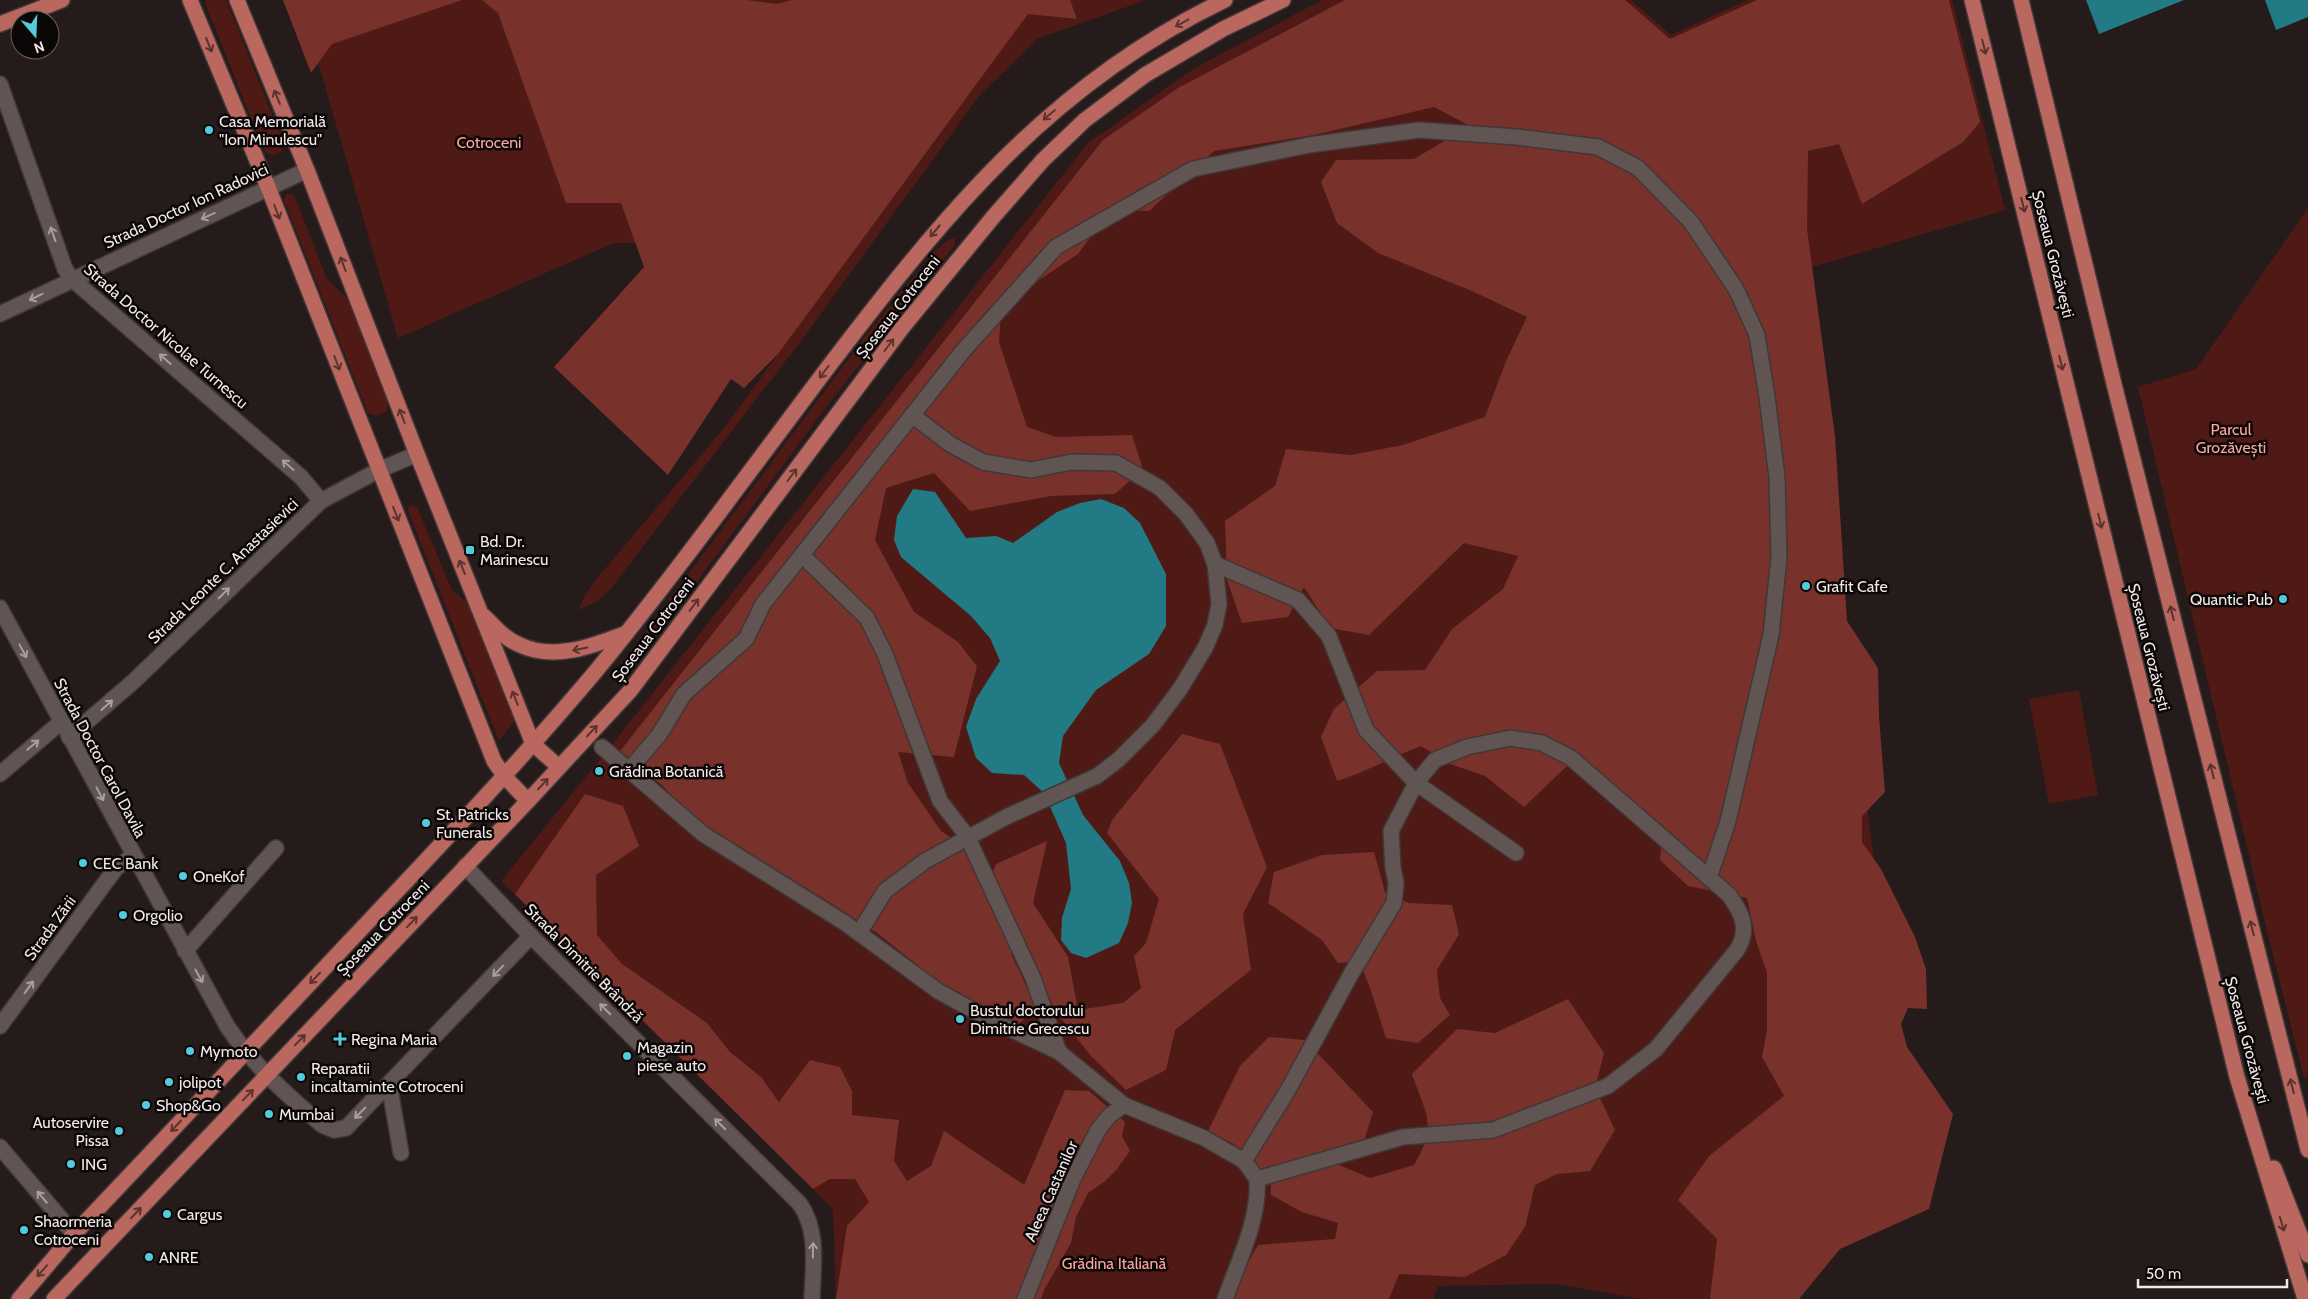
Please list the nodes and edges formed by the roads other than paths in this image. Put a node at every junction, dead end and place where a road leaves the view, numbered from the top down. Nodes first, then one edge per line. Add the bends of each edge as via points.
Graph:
1 (62, 0) edge
2 (190, 0) edge
3 (237, 0) edge
4 (1225, 0) edge
5 (1283, 0) edge
6 (1972, 0) edge
7 (2021, 0) edge
8 (0, 24) edge
9 (0, 84) edge
10 (307, 170) junction
11 (268, 187) junction
12 (72, 279) junction
13 (0, 314) edge
14 (912, 415) junction
15 (416, 454) junction
16 (379, 470) junction
17 (321, 501) junction
18 (802, 555) junction
19 (1215, 564) junction
20 (0, 608) edge
21 (480, 612) junction
22 (626, 633) junction
23 (61, 722) junction
24 (69, 737) junction
25 (533, 744) junction
26 (602, 747) dead end
27 (559, 767) junction
28 (629, 770) junction
29 (0, 774) edge
30 (505, 777) junction
31 (1416, 783) junction
32 (528, 801) junction
33 (967, 836) junction
34 (276, 848) dead end
35 (1516, 854) dead end
36 (133, 856) junction
37 (465, 866) junction
38 (1709, 878) junction
39 (859, 933) junction
40 (532, 936) junction
41 (185, 952) junction
42 (0, 1026) edge
43 (245, 1052) junction
44 (1059, 1052) junction
45 (267, 1076) junction
46 (2236, 1077) junction
47 (389, 1084) junction
48 (1124, 1105) junction
49 (2306, 1135) edge
50 (0, 1148) edge
51 (2308, 1150) edge
52 (401, 1153) dead end
53 (1244, 1161) junction
54 (1257, 1179) junction
55 (74, 1234) junction
56 (2308, 1255) edge
57 (18, 1299) edge
58 (54, 1299) edge
59 (812, 1299) edge
60 (1025, 1299) edge
61 (1225, 1299) edge
62 (2305, 1299) edge

1 - 8 main road
2 -> 11 main road
10 -> 3 main road
4 -> 22 main road, Șoseaua Cotroceni via 1166,32 1091,81 1038,124 946,218 895,279
27 -> 5 main road, Șoseaua Cotroceni via 630,691 902,328 1043,160 1085,120 1145,75 1223,29
6 -> 46 main road, Șoseaua Grozăvești
49 -> 7 main road, Șoseaua Grozăvești via 2117,398
12 -> 9 street, Strada Doctor Nicolae Turnescu via 65,269
10 - 11 street, Strada Doctor Ion Radovici
15 -> 10 main road
11 -> 12 street, Strada Doctor Ion Radovici
11 -> 16 main road
12 -> 13 street, Strada Doctor Ion Radovici
17 -> 12 street, Strada Doctor Nicolae Turnescu via 301,477
14 - 18 street
14 - 19 street via 950,444 982,462 1031,470 1072,462 1116,463 1160,488 1186,514 1207,543
14 - 38 street via 963,350 1056,247 1193,169 1309,145 1419,130 1598,147 1638,168 1692,222 1740,296 1757,335 1777,477 1779,558 1771,635 1728,821
15 - 16 street, Strada Leonte C. Anastasievici
21 -> 15 main road
16 - 17 street, Strada Leonte C. Anastasievici
16 -> 30 main road via 494,761
24 -> 17 street, Strada Leonte C. Anastasievici via 134,680
18 - 28 street via 763,604 746,639 684,694 659,735
18 - 33 street via 867,618 885,654 940,801
19 - 31 street via 1298,600 1329,636 1366,730
19 - 33 street via 1219,604 1215,625 1205,648 1153,726 1097,776
20 -> 23 street, Strada Doctor Carol Davila
22 -> 21 main road via 585,648 544,651 520,646 502,634
25 -> 21 main road
22 - 25 main road, Șoseaua Cotroceni
23 - 24 street, Strada Doctor Carol Davila
29 -> 23 street
24 -> 36 street, Strada Doctor Carol Davila
25 - 27 main road
25 - 30 main road, Șoseaua Cotroceni
26 - 28 street
32 -> 27 main road, Șoseaua Cotroceni
28 - 39 street via 703,834
30 - 32 main road
30 -> 43 main road, Șoseaua Cotroceni
31 - 35 street
31 - 38 street via 1435,760 1467,747 1510,738 1542,743 1571,758
31 - 53 street via 1391,831 1396,883 1394,903
32 - 37 main road, Șoseaua Cotroceni
33 - 39 street via 925,860 885,891
33 - 44 street via 1033,978
34 - 41 street
36 - 41 street, Strada Doctor Carol Davila
42 -> 36 street, Strada Zării via 116,868
37 - 40 street, Strada Dimitrie Brândză
45 -> 37 main road, Șoseaua Cotroceni
38 - 54 street via 1729,895 1742,912 1744,940 1656,1049 1608,1086 1493,1130 1403,1137
39 - 44 street via 938,991
40 -> 47 street, Strada Doctor Carol Davila
59 -> 40 street, Strada Dimitrie Brândză via 812,1229 800,1204
41 -> 43 street, Strada Doctor Carol Davila
43 - 45 street, Strada Doctor Carol Davila
43 -> 55 main road, Șoseaua Cotroceni
44 - 48 street
47 -> 45 street, Strada Doctor Carol Davila via 346,1128 334,1130 322,1126
58 -> 45 main road, Șoseaua Cotroceni
46 - 56 main road
46 -> 62 main road, Șoseaua Grozăvești
47 - 52 street
48 - 53 street via 1204,1138
48 - 60 street, Aleea Castanilor via 1098,1130 1085,1155
49 - 51 main road, Șoseaua Grozăvești
55 -> 50 street
53 - 54 street
54 - 61 street via 1258,1193 1247,1238
55 -> 57 main road, Șoseaua Cotroceni

